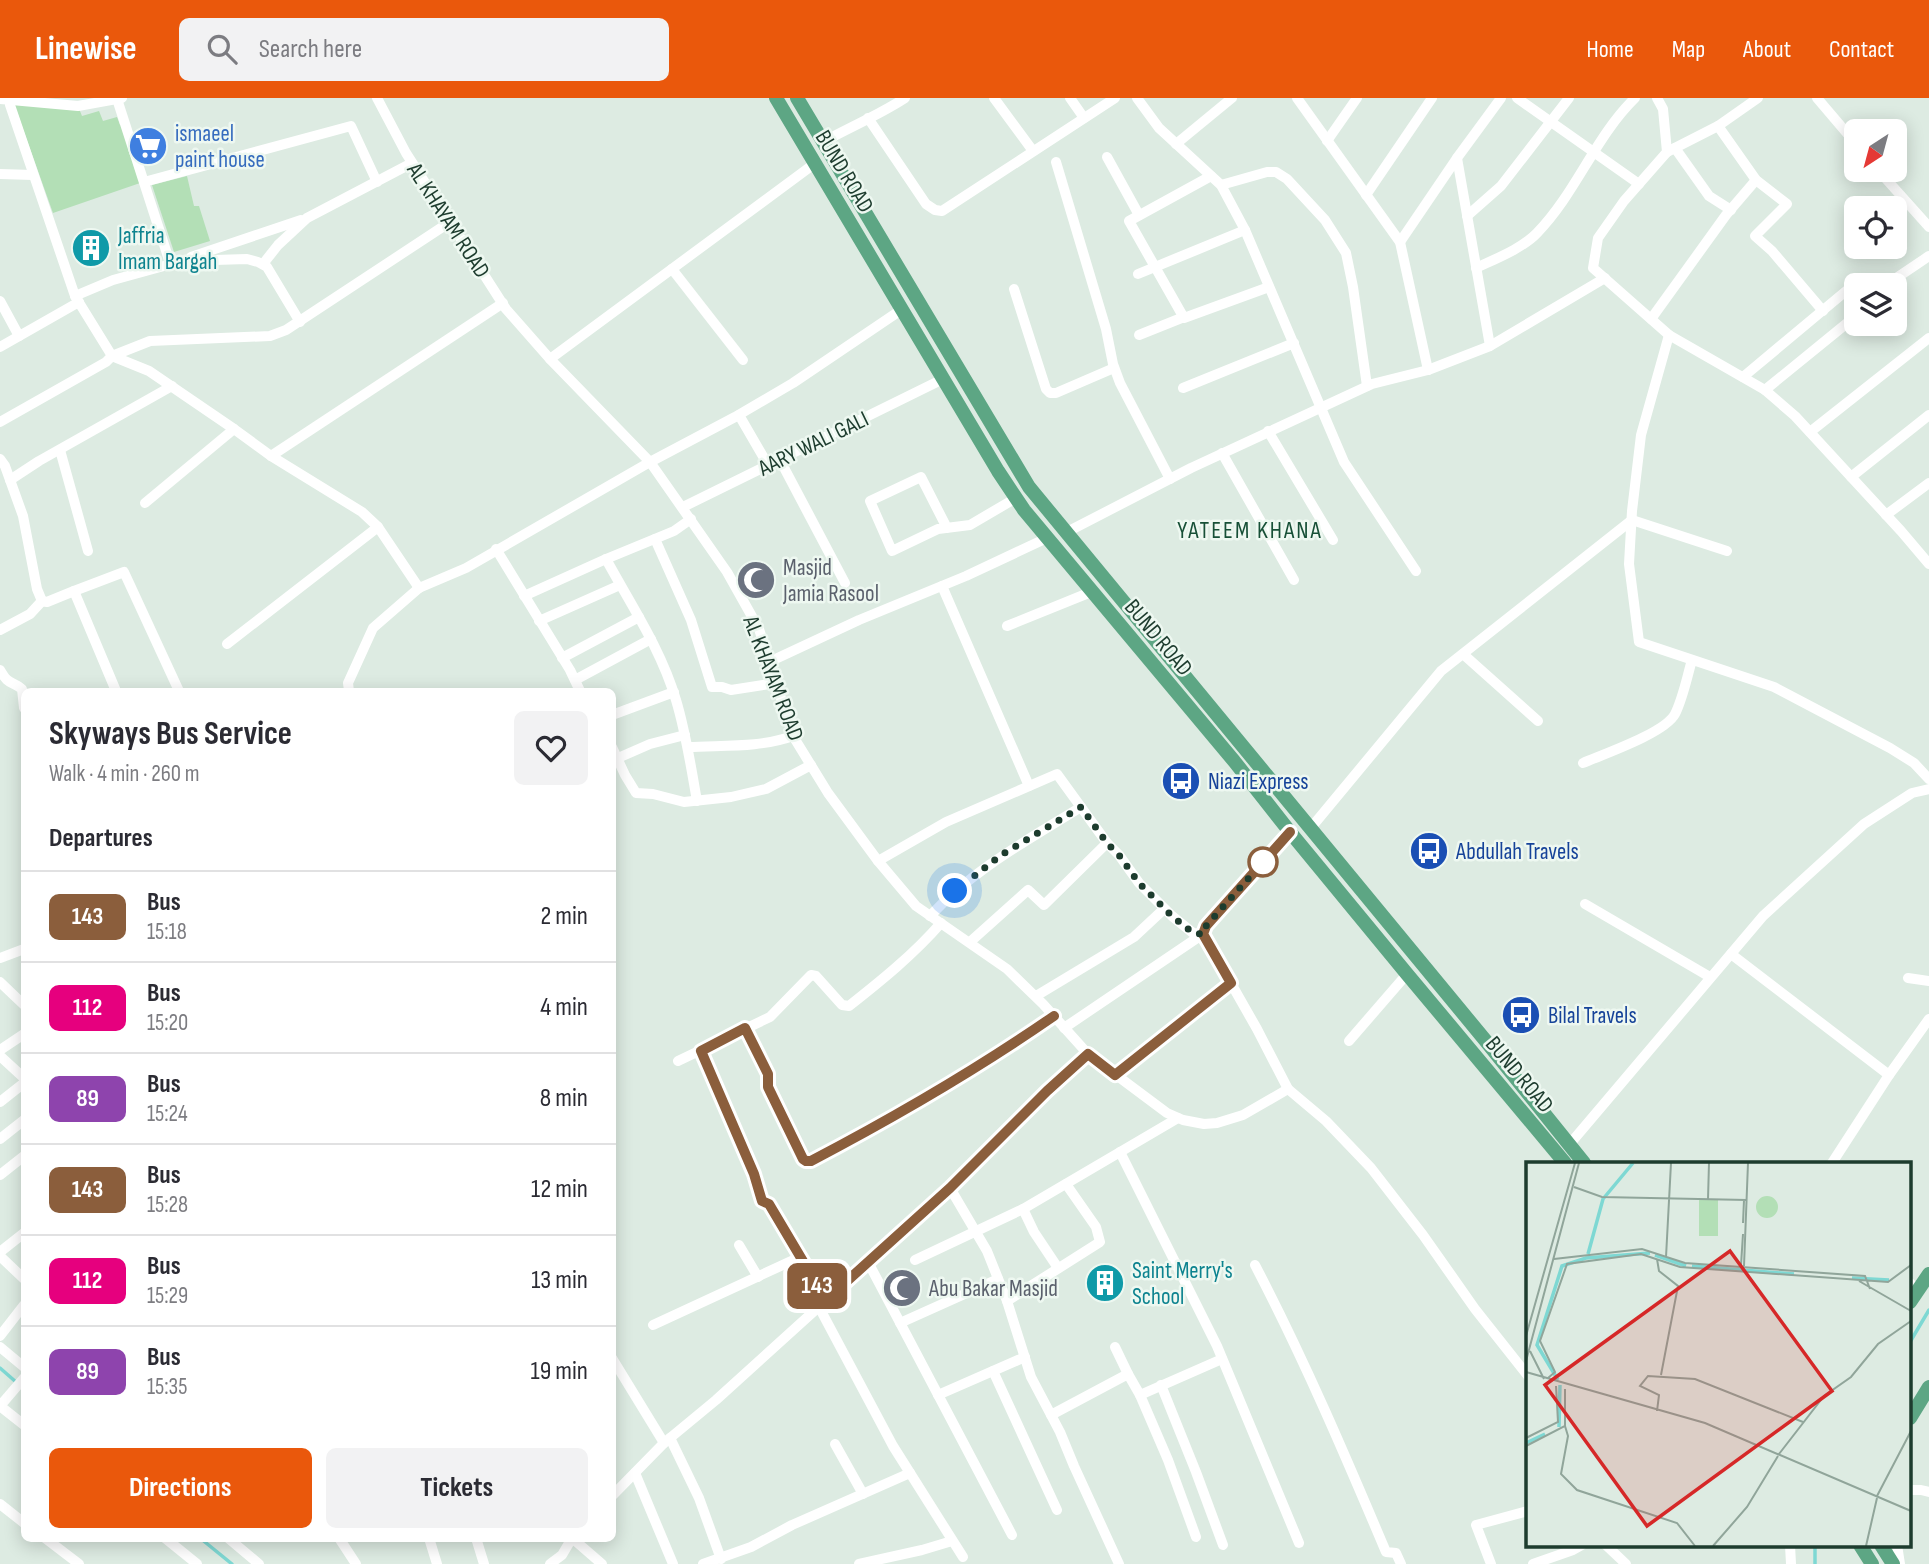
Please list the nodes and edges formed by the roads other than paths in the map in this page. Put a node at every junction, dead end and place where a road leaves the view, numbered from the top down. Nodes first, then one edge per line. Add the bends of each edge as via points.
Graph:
1 (120, 98) edge
2 (377, 98) edge
3 (797, 98) edge
4 (905, 98) edge
5 (994, 98) edge
6 (1070, 98) edge
7 (1115, 98) edge
8 (1137, 98) edge
9 (1232, 98) edge
10 (1297, 98) edge
11 (1357, 98) edge
12 (1432, 98) edge
13 (1501, 98) edge
14 (1517, 98) edge
15 (1569, 98) edge
16 (1635, 98) edge
17 (1657, 98) edge
18 (1758, 98) edge
19 (1817, 98) edge
20 (778, 99) edge
21 (5, 102) edge
22 (77, 102) edge
23 (868, 118) junction
24 (1084, 118) junction
25 (1552, 122) junction
26 (1718, 126) junction
27 (1844, 130) edge
28 (1327, 141) junction
29 (823, 142) junction
30 (1175, 144) junction
31 (1671, 150) junction
32 (1033, 151) junction
33 (1594, 152) junction
34 (1107, 157) dead end
35 (1457, 158) junction
36 (1056, 162) dead end
37 (412, 163) junction
38 (814, 164) junction
39 (0, 174) edge
40 (33, 175) junction
41 (1211, 176) junction
42 (1756, 180) junction
43 (144, 182) junction
44 (377, 182) junction
45 (1889, 182) edge
46 (1639, 184) junction
47 (1221, 186) junction
48 (1366, 195) junction
49 (1731, 210) junction
50 (1139, 215) junction
51 (1467, 216) junction
52 (307, 218) junction
53 (450, 222) junction
54 (1929, 227) edge
55 (1245, 230) junction
56 (1400, 242) junction
57 (1929, 257) edge
58 (182, 261) junction
59 (170, 263) junction
60 (263, 264) junction
61 (1156, 267) junction
62 (1476, 268) junction
63 (672, 269) junction
64 (1904, 273) edge
65 (1138, 274) dead end
66 (1605, 278) junction
67 (1269, 287) junction
68 (1014, 289) dead end
69 (1844, 293) edge
70 (77, 299) junction
71 (0, 301) edge
72 (503, 303) junction
73 (901, 310) junction
74 (1823, 311) junction
75 (1184, 317) junction
76 (1651, 319) junction
77 (300, 322) junction
78 (1844, 326) edge
79 (1139, 335) dead end
80 (1669, 335) junction
81 (19, 336) junction
82 (1929, 338) edge
83 (1294, 344) junction
84 (1490, 346) junction
85 (0, 347) edge
86 (112, 356) junction
87 (550, 359) junction
88 (743, 360) dead end
89 (1114, 368) junction
90 (1428, 370) junction
91 (1743, 377) junction
92 (943, 379) junction
93 (172, 386) junction
94 (1367, 386) junction
95 (1183, 388) dead end
96 (1766, 390) junction
97 (1321, 407) junction
98 (739, 415) junction
99 (1929, 415) edge
100 (0, 422) edge
101 (234, 429) junction
102 (1268, 431) junction
103 (1810, 432) junction
104 (60, 450) junction
105 (1222, 453) junction
106 (271, 456) junction
107 (0, 459) edge
108 (780, 460) junction
109 (650, 462) junction
110 (768, 465) junction
111 (1851, 477) junction
112 (1170, 479) junction
113 (10, 480) junction
114 (1929, 483) edge
115 (1016, 498) junction
116 (145, 503) dead end
117 (683, 507) junction
118 (1886, 515) junction
119 (691, 519) junction
120 (1632, 520) junction
121 (378, 527) junction
122 (947, 528) junction
123 (1065, 533) junction
124 (1047, 538) junction
125 (655, 539) junction
126 (1333, 541) dead end
127 (1929, 543) edge
128 (496, 549) junction
129 (88, 551) dead end
130 (1727, 551) dead end
131 (1918, 552) junction
132 (606, 559) junction
133 (1929, 564) edge
134 (1416, 571) dead end
135 (1294, 580) dead end
136 (845, 583) dead end
137 (620, 585) junction
138 (942, 586) junction
139 (419, 588) junction
140 (74, 591) junction
141 (1091, 592) junction
142 (524, 596) junction
143 (43, 601) junction
144 (639, 617) junction
145 (539, 621) junction
146 (1007, 626) dead end
147 (0, 630) edge
148 (651, 639) junction
149 (227, 644) dead end
150 (1463, 654) junction
151 (562, 658) junction
152 (1692, 660) junction
153 (769, 662) junction
154 (0, 670) edge
155 (776, 683) junction
156 (577, 686) edge
157 (22, 688) edge
158 (115, 688) edge
159 (178, 688) edge
160 (349, 688) edge
161 (674, 692) junction
162 (616, 714) edge
163 (1538, 721) dead end
164 (793, 736) junction
165 (686, 741) junction
166 (616, 753) edge
167 (616, 755) edge
168 (1583, 763) dead end
169 (811, 765) junction
170 (1929, 779) edge
171 (1030, 786) junction
172 (1929, 789) edge
173 (697, 801) junction
174 (1081, 807) junction
175 (1310, 829) junction
176 (1290, 832) junction
177 (1107, 843) junction
178 (878, 861) junction
179 (1585, 904) dead end
180 (1164, 909) junction
181 (930, 916) junction
182 (941, 923) junction
183 (1203, 934) junction
184 (970, 942) junction
185 (21, 950) edge
186 (1731, 954) junction
187 (0, 958) edge
188 (1407, 974) junction
189 (1710, 977) junction
190 (1908, 978) dead end
191 (1929, 981) edge
192 (0, 982) edge
193 (1231, 983) junction
194 (1035, 996) junction
195 (21, 1003) edge
196 (1054, 1016) junction
197 (1929, 1019) edge
198 (745, 1028) junction
199 (1064, 1028) junction
200 (21, 1036) edge
201 (1349, 1041) dead end
202 (0, 1050) edge
203 (701, 1051) junction
204 (1088, 1054) junction
205 (0, 1056) edge
206 (678, 1061) dead end
207 (1115, 1075) junction
208 (1889, 1075) junction
209 (21, 1078) edge
210 (21, 1084) edge
211 (1288, 1089) junction
212 (0, 1102) edge
213 (1178, 1118) junction
214 (21, 1122) edge
215 (0, 1139) edge
216 (1569, 1145) junction
217 (1120, 1152) junction
218 (21, 1158) edge
219 (1564, 1162) edge
220 (1583, 1162) edge
221 (1833, 1162) edge
222 (0, 1175) edge
223 (1066, 1184) junction
224 (950, 1188) junction
225 (1023, 1209) junction
226 (976, 1231) junction
227 (21, 1236) edge
228 (739, 1245) dead end
229 (0, 1254) edge
230 (800, 1257) junction
231 (915, 1260) dead end
232 (868, 1262) junction
233 (1255, 1265) dead end
234 (1058, 1268) junction
235 (1929, 1274) edge
236 (21, 1276) edge
237 (758, 1277) junction
238 (998, 1279) junction
239 (1913, 1292) edge
240 (1007, 1301) junction
241 (822, 1303) junction
242 (21, 1309) edge
243 (900, 1323) junction
244 (653, 1325) dead end
245 (0, 1336) edge
246 (0, 1346) edge
247 (1115, 1347) dead end
248 (1025, 1357) junction
249 (1222, 1359) junction
250 (21, 1364) edge
251 (616, 1364) edge
252 (993, 1371) junction
253 (1128, 1374) junction
254 (1526, 1374) edge
255 (21, 1381) edge
256 (1161, 1385) junction
257 (1929, 1387) edge
258 (938, 1395) junction
259 (1140, 1395) junction
260 (2, 1403) edge
261 (1051, 1415) junction
262 (1912, 1415) edge
263 (21, 1422) edge
264 (667, 1441) junction
265 (835, 1444) dead end
266 (635, 1473) junction
267 (910, 1473) junction
268 (616, 1492) edge
269 (863, 1494) junction
270 (0, 1504) edge
271 (1057, 1510) dead end
272 (1526, 1512) edge
273 (21, 1521) edge
274 (1012, 1535) dead end
275 (1196, 1537) dead end
276 (952, 1541) junction
277 (50, 1542) edge
278 (170, 1542) edge
279 (236, 1542) edge
280 (341, 1542) edge
281 (430, 1542) edge
282 (478, 1542) edge
283 (570, 1542) edge
284 (577, 1542) edge
285 (1299, 1543) dead end
286 (1223, 1545) dead end
287 (1579, 1546) edge
288 (1607, 1546) edge
289 (1790, 1546) edge
290 (1861, 1546) edge
291 (1882, 1546) edge
292 (1897, 1546) edge
293 (963, 1557) dead end
294 (721, 1559) junction
295 (351, 1562) edge
296 (79, 1564) edge
297 (197, 1564) edge
298 (259, 1564) edge
299 (436, 1564) edge
300 (484, 1564) edge
301 (550, 1564) edge
302 (602, 1564) edge
303 (673, 1564) edge
304 (703, 1564) edge
305 (859, 1564) edge
306 (1119, 1564) edge
307 (1401, 1564) edge
308 (1491, 1564) edge
309 (1532, 1564) edge
310 (1626, 1564) edge
311 (1791, 1564) edge
312 (1872, 1564) edge
313 (1893, 1564) edge
314 (1900, 1564) edge

1 - 22 street
1 - 43 street
2 - 37 street, AL KHAYAM ROAD
3 - 29 main road, BUND ROAD
4 - 23 street
5 - 32 street
6 - 24 street
7 - 24 street
8 - 30 street
9 - 30 street
10 - 28 street
11 - 28 street
12 - 48 street
13 - 35 street
14 - 25 street
15 - 25 street
16 - 33 street
17 - 31 street
18 - 26 street
19 - 27 street
20 - 38 main road, BUND ROAD
21 - 22 street
21 - 40 street
23 - 29 street
23 - 32 street via 926,204 935,210 942,211
24 - 32 street
25 - 33 street
25 - 51 street via 1501,186
26 - 31 street
26 - 42 street
28 - 48 street
29 - 123 main road, BUND ROAD via 1028,487
30 - 41 street
31 - 46 street
31 - 49 street via 1709,195
33 - 46 street
33 - 62 street via 1535,235
34 - 50 street
35 - 51 street
35 - 56 street
36 - 89 street
37 - 44 street
37 - 53 street, AL KHAYAM ROAD
38 - 63 street
38 - 73 main road, BUND ROAD
39 - 40 street
40 - 70 street
41 - 47 street
41 - 50 street
42 - 49 street
42 - 74 street via 1787,204 1755,236
43 - 44 street via 351,126
43 - 59 street
44 - 52 street
45 - 54 street
46 - 66 street via 1598,238 1593,268
47 - 55 street
47 - 94 street via 1276,172 1325,220 1346,253
48 - 56 street
49 - 76 street
50 - 61 street via 1129,220
51 - 62 street
52 - 58 street
52 - 60 street
53 - 72 street, AL KHAYAM ROAD
53 - 77 street
55 - 61 street
55 - 67 street
56 - 90 street
57 - 64 street
58 - 59 street
58 - 60 street via 239,259
59 - 70 street via 113,280
60 - 77 street
61 - 65 street
61 - 75 street
62 - 84 street
63 - 87 street
63 - 88 street
66 - 76 street
66 - 84 street
67 - 75 street
67 - 83 street
68 - 89 street via 1050,393
69 - 74 street
70 - 81 street
70 - 86 street
71 - 81 street
72 - 87 street, AL KHAYAM ROAD
72 - 106 street
73 - 92 main road, BUND ROAD
73 - 98 street
74 - 91 street
75 - 79 street
76 - 80 street
77 - 86 street via 270,335 150,341
78 - 96 street
80 - 91 street
80 - 120 street via 1641,435
81 - 85 street
82 - 103 street
83 - 95 street
83 - 97 street
84 - 90 street
86 - 93 street
86 - 100 street
87 - 109 street, AL KHAYAM ROAD
89 - 112 street
90 - 94 street
91 - 96 street
92 - 108 street, AARY WALI GALI
92 - 115 main road, BUND ROAD
93 - 101 street
93 - 104 street
94 - 97 street
96 - 103 street
97 - 102 street
97 - 134 street via 1344,462
98 - 109 street
98 - 110 street
99 - 111 street
101 - 106 street
101 - 116 street
102 - 105 street
102 - 126 street
103 - 111 street
104 - 113 street
104 - 129 street
105 - 112 street
105 - 135 street
106 - 121 street
107 - 113 street
108 - 110 street, AARY WALI GALI
108 - 136 street
109 - 117 street, AL KHAYAM ROAD
109 - 128 street
110 - 117 street, AARY WALI GALI
111 - 118 street
112 - 123 street
113 - 143 street
114 - 118 street
115 - 122 street via 970,525
115 - 124 main road, BUND ROAD
117 - 119 street, AL KHAYAM ROAD
118 - 131 street
119 - 125 street
119 - 153 street, AL KHAYAM ROAD via 760,629
120 - 130 street
120 - 150 street
120 - 152 street via 1629,564 1639,642
121 - 139 street
121 - 149 street
122 - 122 street via 921,477 870,501 892,551
123 - 175 main road, BUND ROAD
124 - 138 street
124 - 141 main road, BUND ROAD
125 - 132 street
125 - 155 street via 691,620 712,687 731,690
127 - 131 street
128 - 139 street
128 - 142 street
131 - 133 street
132 - 137 street
132 - 142 street
137 - 144 street
137 - 145 street
138 - 153 street
138 - 171 street
139 - 160 street via 373,628
140 - 143 street
140 - 158 street
140 - 159 street via 124,572
141 - 146 street
141 - 176 main road, BUND ROAD
142 - 145 street
143 - 147 street via 30,614
144 - 148 street
144 - 151 street
145 - 151 street
148 - 156 street
148 - 161 street
150 - 163 street
150 - 175 street via 1441,671
151 - 156 street
152 - 168 street via 1675,715 1668,723
152 - 170 street via 1774,688 1890,748
153 - 155 street, AL KHAYAM ROAD
154 - 157 street via 8,682
155 - 164 street, AL KHAYAM ROAD
161 - 162 street
161 - 165 street
164 - 165 street via 741,747
164 - 169 street, AL KHAYAM ROAD
165 - 166 street
165 - 173 street
167 - 173 street via 636,793
169 - 173 street via 766,789
169 - 178 street, AL KHAYAM ROAD
171 - 174 street via 1057,774
171 - 178 street via 946,822
172 - 186 street via 1912,793 1864,824 1763,916
174 - 177 street
174 - 181 street via 985,866
175 - 216 main road, BUND ROAD
176 - 183 street
176 - 188 main road, BUND ROAD
177 - 180 street
177 - 184 street via 1044,905 1028,890
178 - 181 street, AL KHAYAM ROAD
179 - 189 street
180 - 183 street via 1193,933
180 - 194 street via 1134,937
181 - 182 street, AL KHAYAM ROAD
182 - 184 street, AL KHAYAM ROAD
182 - 198 street via 849,1006 842,1005 811,975 769,1017
183 - 193 street
183 - 199 street
184 - 194 street, AL KHAYAM ROAD
185 - 187 street
186 - 189 street
186 - 208 street
188 - 201 street
188 - 219 main road, BUND ROAD
189 - 216 street
190 - 191 street
192 - 195 street
193 - 207 street
193 - 211 street
194 - 196 street, AL KHAYAM ROAD
196 - 198 street via 999,1054 811,1161 803,1159
196 - 199 street, AL KHAYAM ROAD
197 - 208 street
198 - 203 street
199 - 204 street, AL KHAYAM ROAD
200 - 202 street
203 - 206 street
203 - 230 street via 762,1201 769,1204
204 - 207 street, AL KHAYAM ROAD
204 - 224 street
205 - 209 street
207 - 213 street, AL KHAYAM ROAD
208 - 221 street
210 - 212 street
211 - 213 street via 1243,1115 1217,1123
211 - 254 street via 1371,1168
213 - 217 street
214 - 215 street
216 - 220 main road, BUND ROAD
217 - 223 street
217 - 249 street
218 - 222 street
223 - 225 street
223 - 234 street via 1096,1227 1100,1242
224 - 226 street
224 - 232 street
225 - 226 street
225 - 234 street
226 - 231 street
226 - 238 street
227 - 229 street
228 - 237 street
229 - 236 street
230 - 237 street
230 - 241 street
232 - 241 street
232 - 243 street
233 - 307 street via 1317,1392 1386,1552 1396,1553
234 - 240 street
235 - 239 main road
237 - 244 street
238 - 240 street
238 - 243 street
240 - 248 street
241 - 264 street
241 - 267 street
242 - 245 street
243 - 258 street
246 - 250 street
247 - 253 street
248 - 252 street
248 - 261 street
249 - 256 street
249 - 285 street
251 - 264 street
252 - 258 street
252 - 271 street
253 - 259 street
253 - 261 street
255 - 260 street
256 - 259 street
256 - 286 street
257 - 262 main road
258 - 274 street
259 - 275 street
260 - 263 street
261 - 306 street
264 - 266 street
264 - 294 street via 699,1498
265 - 269 street
266 - 268 street
266 - 303 street
267 - 269 street
267 - 276 street
269 - 294 street
270 - 273 street
272 - 308 street via 1476,1525
276 - 293 street
276 - 305 street
277 - 296 street
278 - 297 street
279 - 298 street
280 - 295 street
281 - 299 street
282 - 300 street
283 - 301 street
284 - 302 street
287 - 309 street
288 - 310 street
289 - 311 street
290 - 312 main road
291 - 313 main road
292 - 314 street
294 - 304 street

